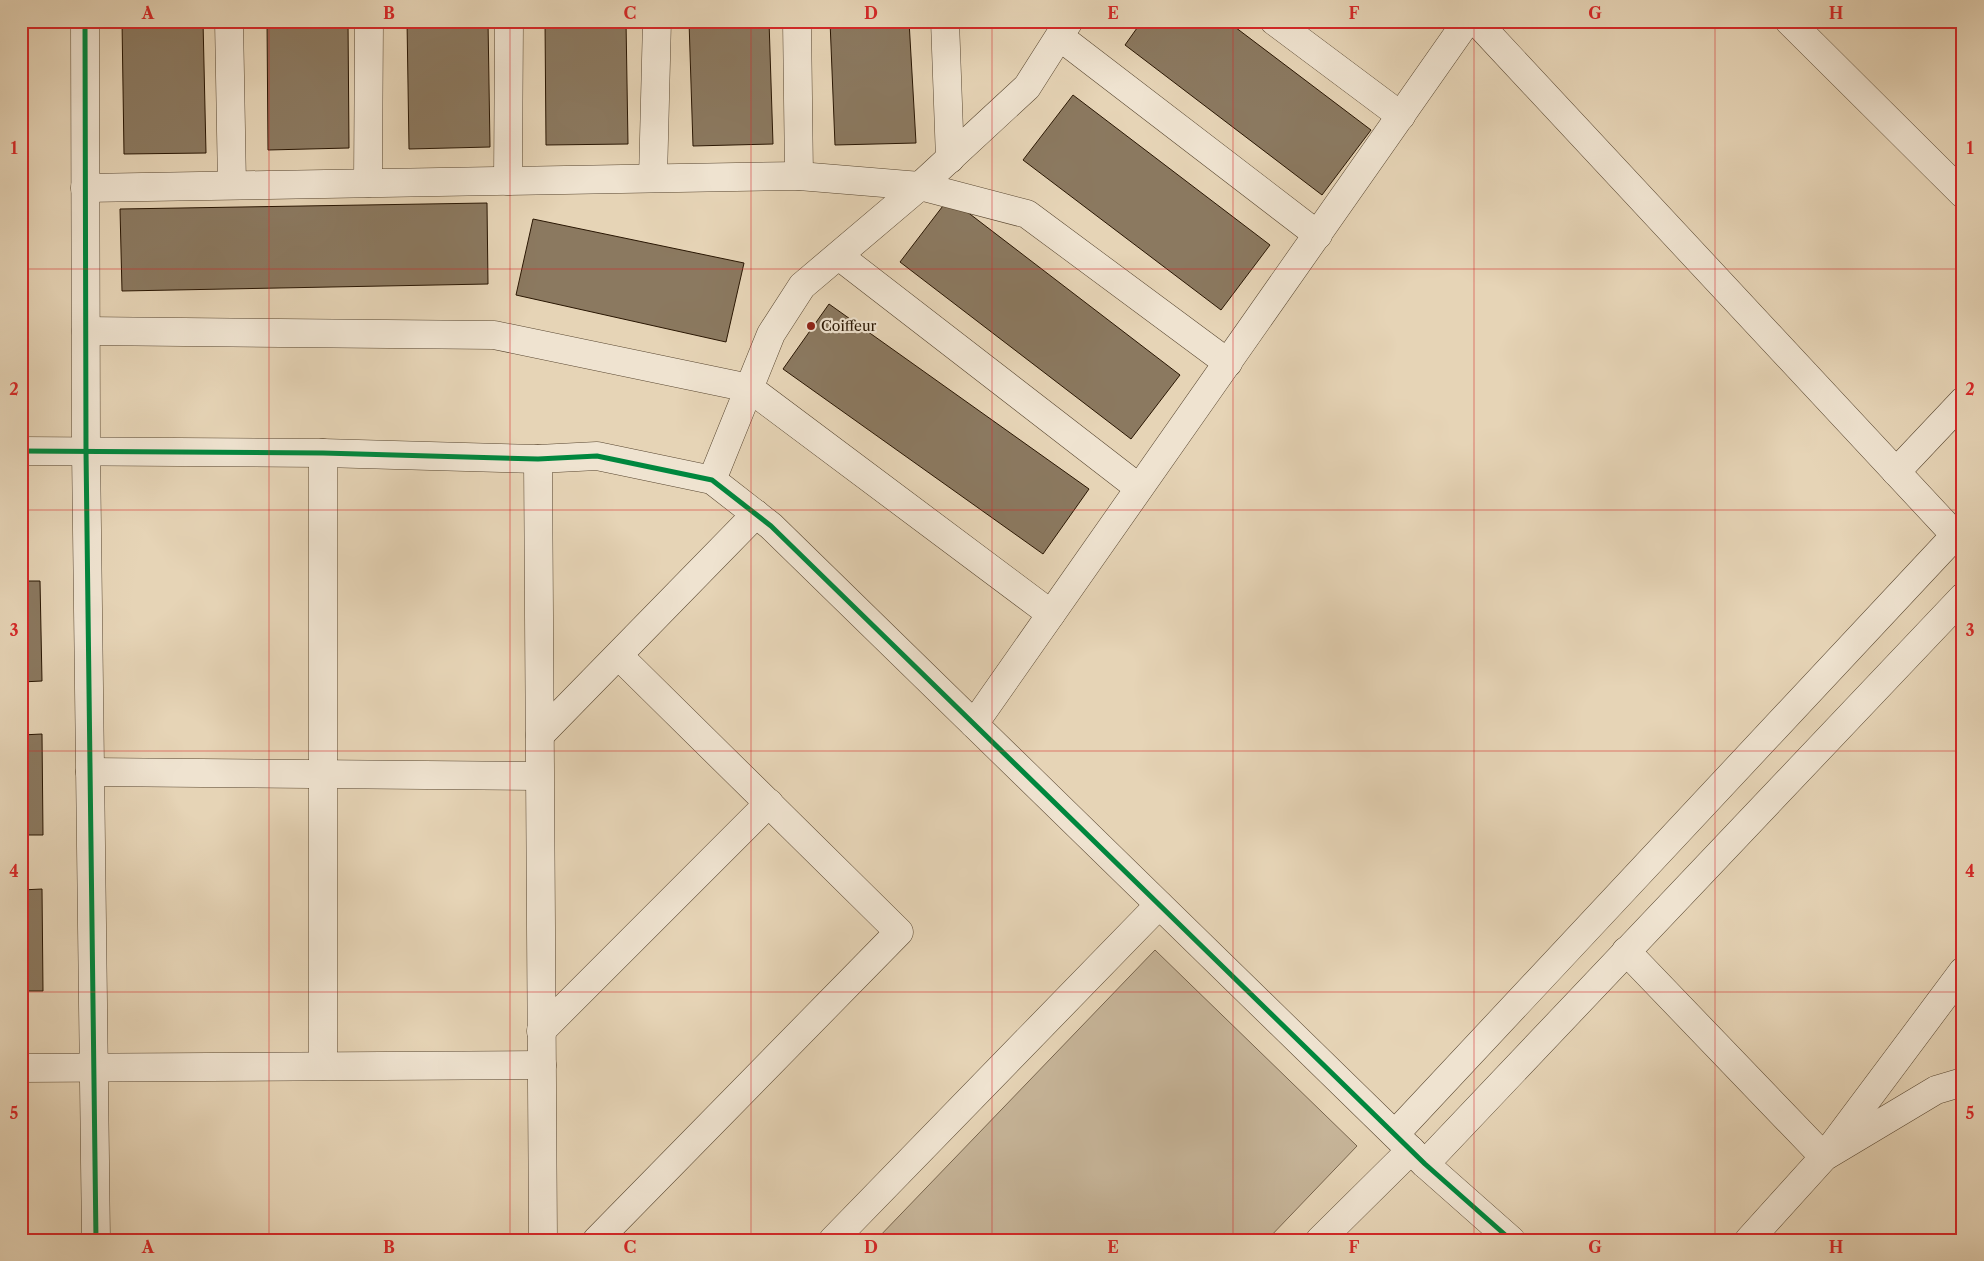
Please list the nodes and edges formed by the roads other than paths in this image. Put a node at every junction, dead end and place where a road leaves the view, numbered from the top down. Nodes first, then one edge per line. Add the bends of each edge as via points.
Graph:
1 (85, 21) edge
2 (230, 21) edge
3 (369, 21) edge
4 (509, 21) edge
5 (657, 21) edge
6 (797, 21) edge
7 (945, 21) edge
8 (1274, 21) edge
9 (1468, 21) edge
10 (1476, 21) edge
11 (1789, 21) edge
12 (1064, 29) edge
13 (1401, 116) junction
14 (950, 159) junction
15 (798, 176) junction
16 (653, 178) junction
17 (508, 181) junction
18 (368, 183) junction
19 (232, 185) junction
20 (920, 186) junction
21 (85, 188) junction
22 (1963, 194) edge
23 (1318, 235) junction
24 (839, 256) junction
25 (86, 331) junction
26 (1228, 362) junction
27 (749, 388) junction
28 (1963, 401) edge
29 (86, 451) junction
30 (21, 452) edge
31 (323, 453) junction
32 (538, 459) junction
33 (1896, 472) junction
34 (712, 480) junction
35 (1139, 488) junction
36 (756, 514) junction
37 (1959, 531) edge
38 (1963, 597) edge
39 (1051, 614) junction
40 (619, 656) junction
41 (974, 724) junction
42 (540, 735) junction
43 (90, 772) junction
44 (323, 774) junction
45 (539, 776) junction
46 (768, 803) junction
47 (1159, 904) junction
48 (1626, 952) junction
49 (1963, 971) edge
50 (542, 1031) junction
51 (542, 1065) junction
52 (323, 1066) junction
53 (94, 1067) junction
54 (21, 1068) edge
55 (1963, 1082) edge
56 (1410, 1149) junction
57 (1824, 1157) junction
58 (96, 1240) edge
59 (543, 1240) edge
60 (597, 1240) edge
61 (833, 1240) edge
62 (1320, 1240) edge
63 (1510, 1240) edge
64 (1749, 1240) edge

1 - 21 street
2 - 19 street
3 - 18 street
4 - 17 street
5 - 16 street
6 - 15 street
7 - 14 street
8 - 13 street
9 - 13 street
10 - 33 street
11 - 22 street
12 - 14 street via 1027,86
12 - 23 street
13 - 23 street
14 - 20 street
15 - 16 street
15 - 20 street
16 - 17 street
17 - 18 street
18 - 19 street
19 - 21 street
20 - 24 street
20 - 26 street via 1027,214
21 - 25 street
23 - 26 street
24 - 27 street via 802,286 771,334
24 - 35 street
25 - 27 street via 494,335
25 - 29 street
26 - 35 street
27 - 34 street
27 - 39 street
28 - 33 street
29 - 30 street
29 - 31 street
29 - 43 street
31 - 32 street
31 - 44 street
32 - 34 street via 597,456
32 - 42 street
33 - 37 street
34 - 36 street
35 - 39 street
36 - 40 street
36 - 41 street
37 - 56 street
38 - 48 street
39 - 41 street
40 - 42 street
40 - 46 street
41 - 47 street
42 - 45 street
43 - 44 street
43 - 53 street
44 - 45 street
44 - 52 street
45 - 50 street
46 - 50 street
46 - 60 street via 899,932
47 - 56 street
47 - 61 street
48 - 56 street
48 - 57 street
49 - 57 street
50 - 51 street
51 - 52 street
51 - 59 street
52 - 53 street
53 - 54 street
53 - 58 street
55 - 57 street via 1936,1090
56 - 62 street
56 - 63 street
57 - 64 street

